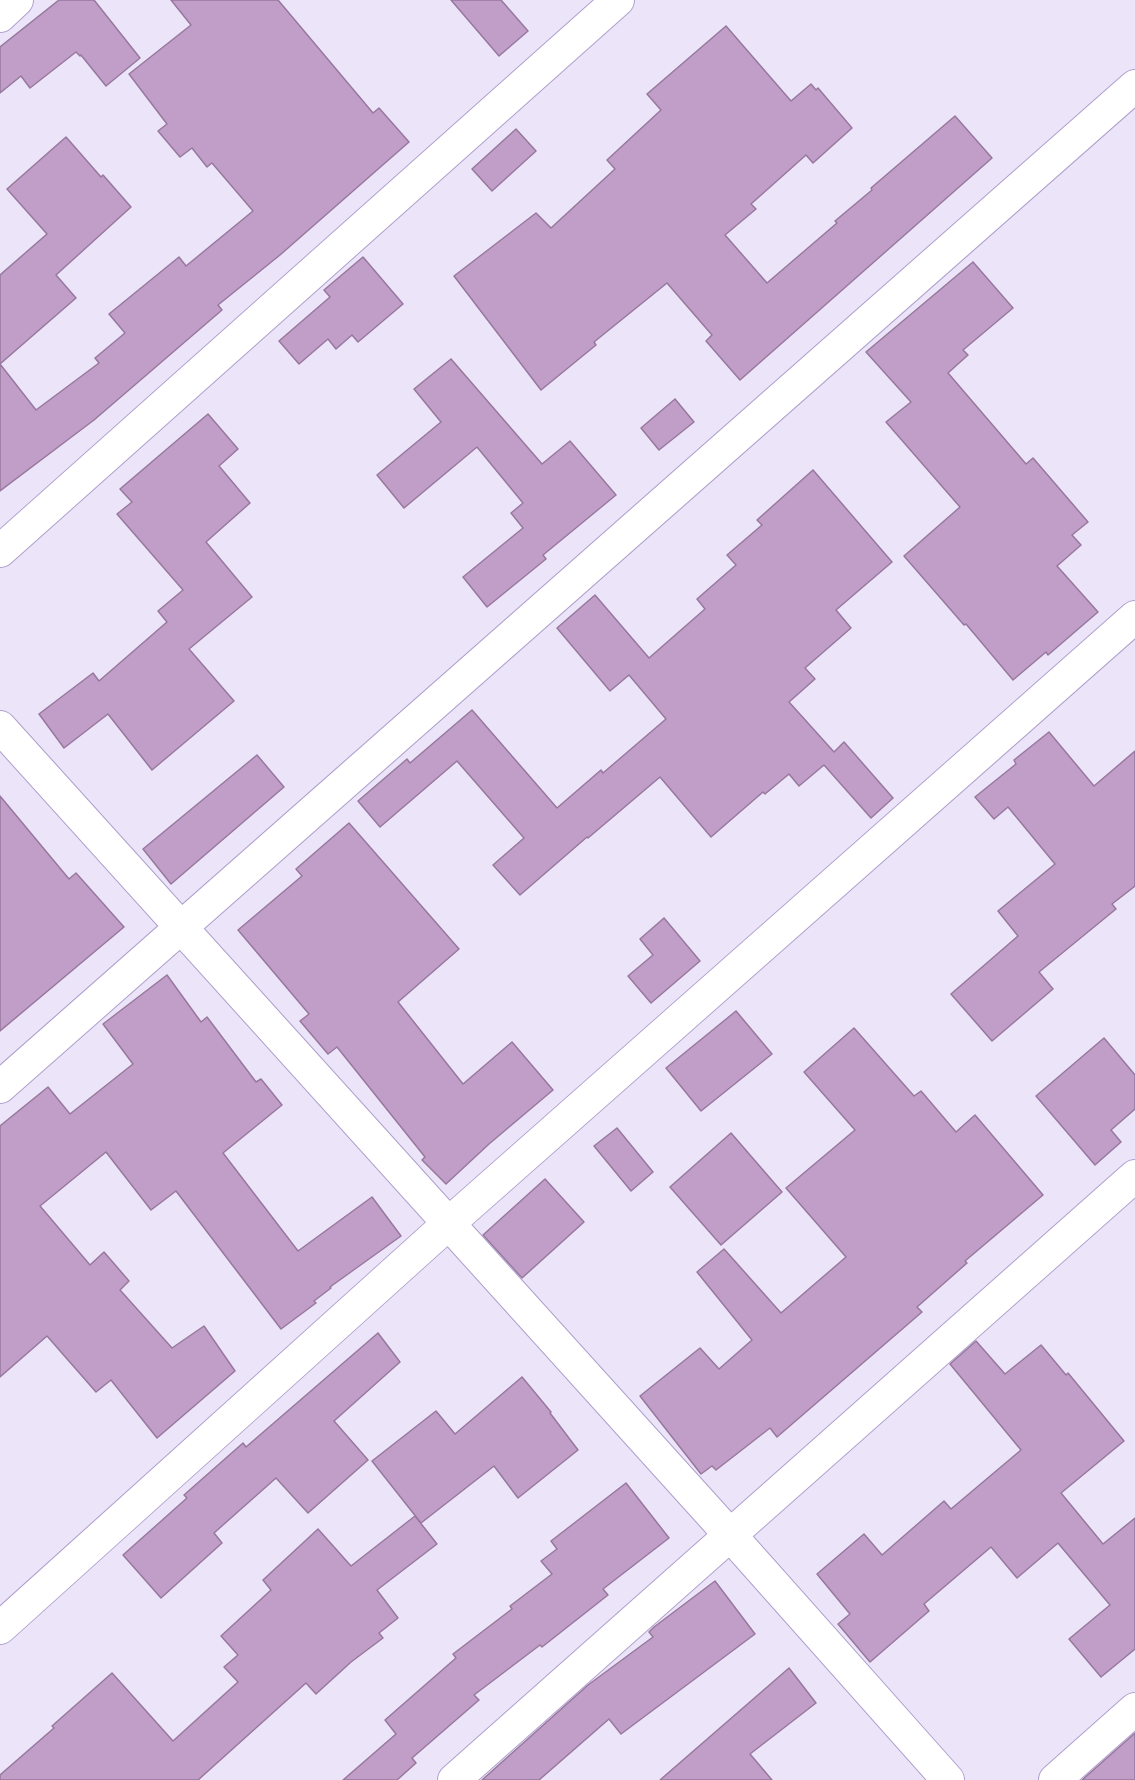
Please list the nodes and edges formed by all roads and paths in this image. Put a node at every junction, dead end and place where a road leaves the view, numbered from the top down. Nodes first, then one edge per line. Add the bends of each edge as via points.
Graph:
1 (17, 0) edge
2 (618, 0) edge
3 (0, 16) edge
4 (1135, 86) edge
5 (0, 550) edge
6 (1135, 617) edge
7 (0, 727) edge
8 (180, 926) junction
9 (0, 1086) edge
10 (1135, 1176) edge
11 (448, 1224) junction
12 (730, 1536) junction
13 (0, 1628) edge
14 (1135, 1709) edge
15 (454, 1780) edge
16 (948, 1780) edge
17 (1055, 1780) edge

1 - 3 street
2 - 5 street
4 - 8 street
6 - 11 street
7 - 8 street
8 - 9 street
8 - 11 street
10 - 12 street
11 - 12 street
11 - 13 street
12 - 15 street
12 - 16 street
14 - 17 street

